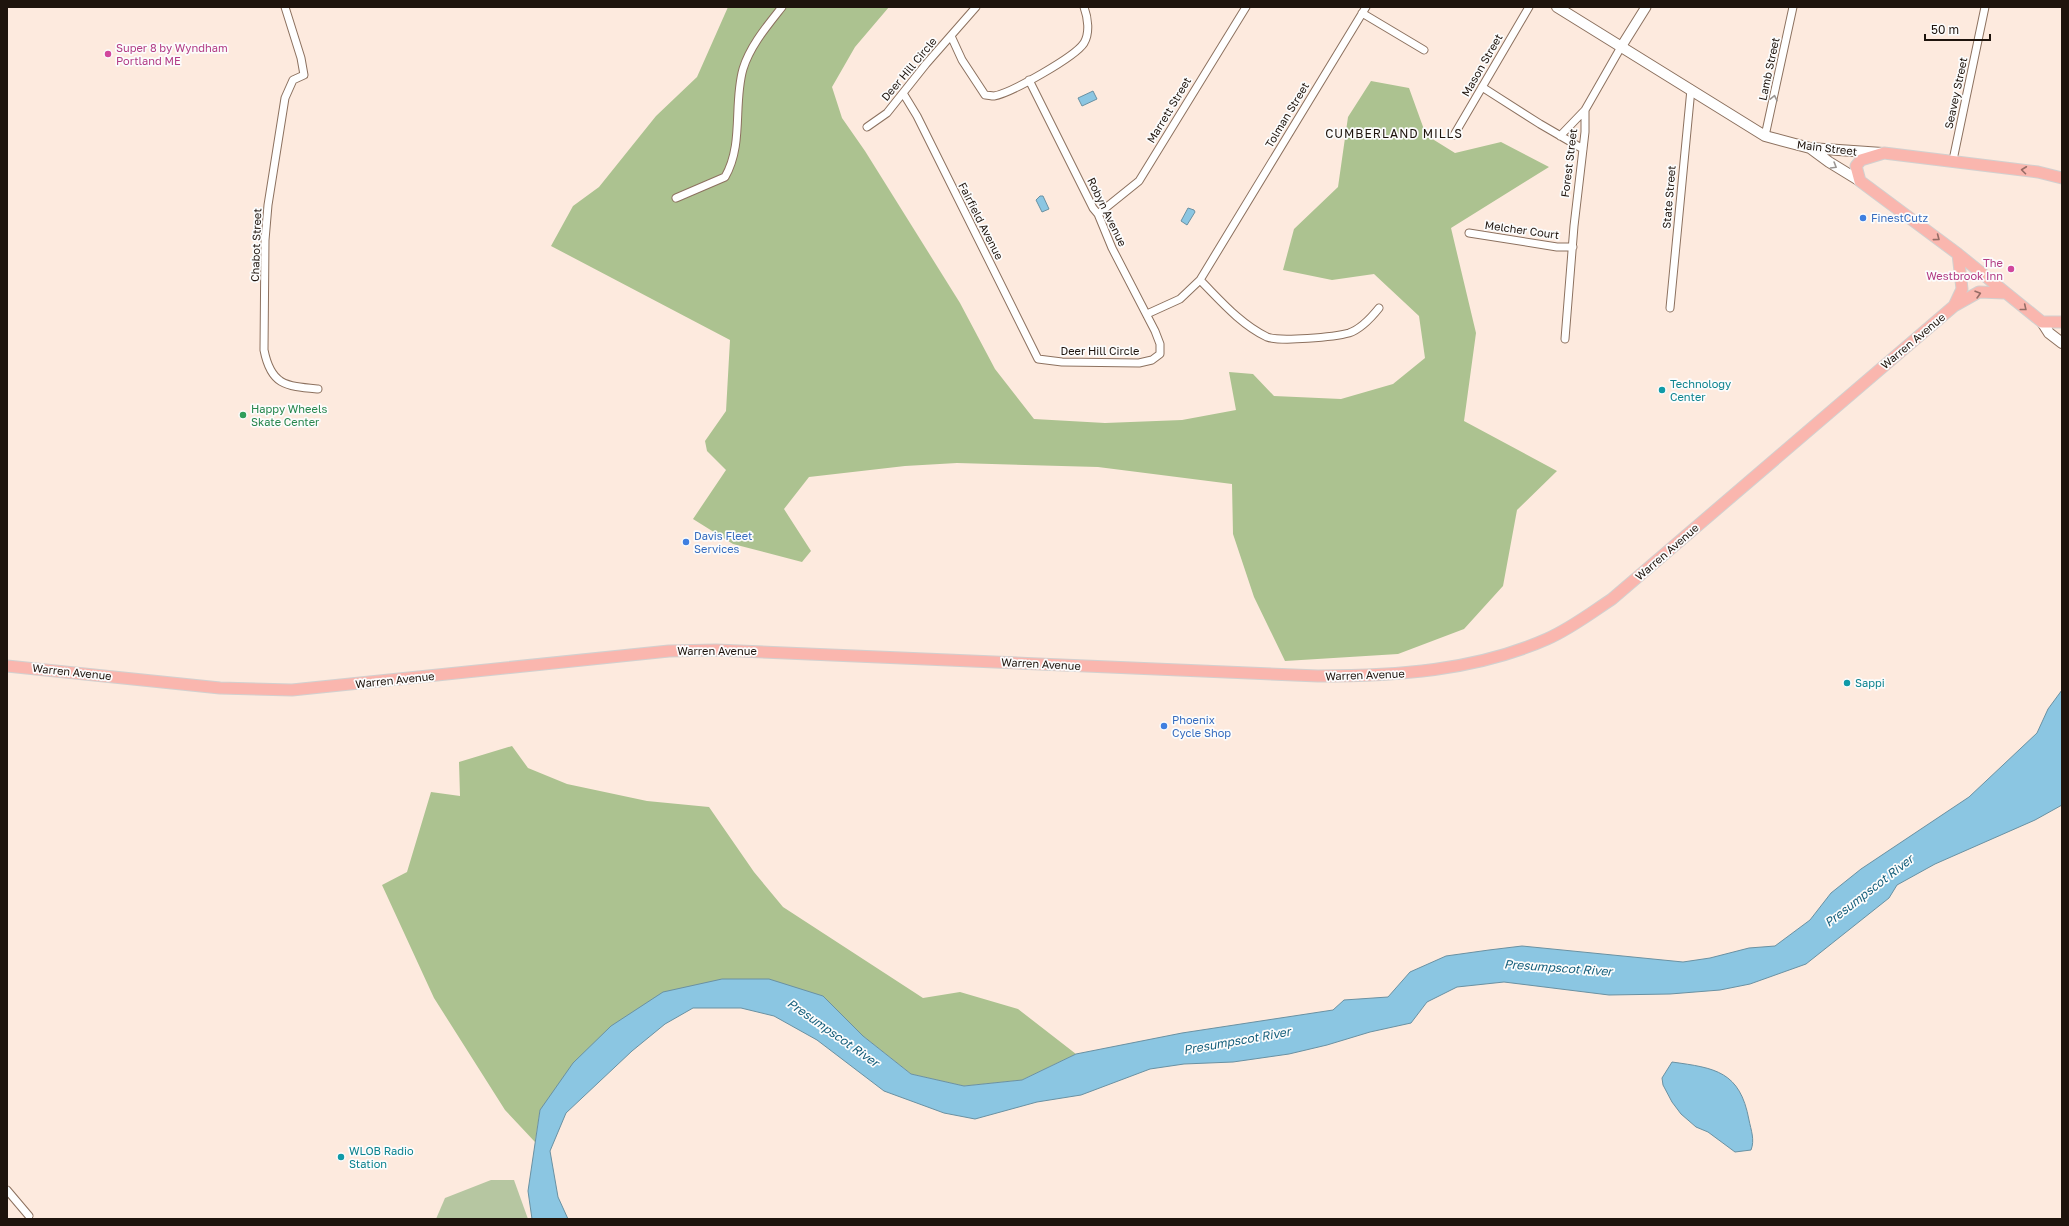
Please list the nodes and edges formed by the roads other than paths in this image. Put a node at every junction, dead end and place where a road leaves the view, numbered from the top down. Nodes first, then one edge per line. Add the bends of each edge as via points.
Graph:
1 (285, 7) edge
2 (782, 7) edge
3 (976, 7) edge
4 (1084, 7) edge
5 (1246, 7) edge
6 (1529, 7) edge
7 (1556, 7) edge
8 (1646, 7) edge
9 (1794, 7) edge
10 (1985, 7) edge
11 (1364, 10) edge
12 (951, 36) junction
13 (1621, 47) junction
14 (1424, 50) dead end
15 (1029, 80) junction
16 (1482, 87) junction
17 (1691, 88) junction
18 (903, 93) junction
19 (1585, 110) junction
20 (867, 127) dead end
21 (1454, 135) dead end
22 (1560, 136) junction
23 (1765, 136) junction
24 (1810, 148) junction
25 (1583, 149) junction
26 (1884, 153) junction
27 (1953, 160) junction
28 (2062, 178) edge
29 (1860, 181) junction
30 (676, 198) dead end
31 (1098, 214) junction
32 (1469, 233) dead end
33 (1573, 247) junction
34 (1958, 254) junction
35 (1200, 280) junction
36 (2005, 293) junction
37 (1954, 306) junction
38 (1379, 308) dead end
39 (1670, 308) dead end
40 (1146, 314) junction
41 (2042, 322) junction
42 (2062, 322) edge
43 (1565, 339) dead end
44 (2062, 343) edge
45 (1160, 354) joint
46 (1038, 359) joint
47 (318, 389) dead end
48 (7, 666) edge
49 (7, 1190) edge
50 (29, 1216) dead end

1 - 47 street, Chabot Street via 304,75 293,80 285,98 268,205 265,240 264,350 267,366 274,377 285,384
2 - 30 street via 751,50 743,70 735,147 729,170 725,177
3 - 12 street
4 - 15 street via 1088,32 1079,50
5 - 31 street, Marrett Street via 1139,181
6 - 16 street, Mason Street
7 - 13 main road, Main Street
8 - 13 street, Forest Street
23 -> 9 street, Lamb Street
10 - 27 street, Seavey Street
11 - 14 street
11 - 35 street, Tolman Street
12 - 15 street, Deer Hill Circle via 962,60 985,95 999,95
12 - 18 street, Deer Hill Circle
13 - 17 main road, Main Street
13 - 19 street, Forest Street
15 - 31 street, Robyn Avenue
16 - 21 street, Mason Street
16 - 22 street
17 - 23 main road, Main Street
17 - 39 street, State Street
18 - 20 street, Deer Hill Circle via 887,113
18 - 46 street, Fairfield Avenue
19 - 22 street
19 - 25 street, Forest Street
22 - 25 street
23 - 24 main road, Main Street
24 - 26 main road, Main Street
24 -> 29 main road
25 - 33 street, Forest Street
26 - 27 main road, Main Street
26 - 29 main road via 1860,160 1856,166
28 -> 27 main road, Main Street via 2038,172
29 -> 34 main road
31 - 40 street, Robyn Avenue via 1112,248
32 - 33 street, Melcher Court via 1557,247
33 - 43 street, Forest Street
34 - 36 main road
34 - 37 main road, Warren Avenue via 1962,289
35 - 38 street via 1241,320 1268,337 1301,339 1350,333 1369,320
35 - 40 street, Tolman Street via 1180,299
37 -> 36 main road, Warren Avenue via 1979,292
36 -> 41 main road
37 - 48 main road, Warren Avenue via 1612,599 1569,628 1546,639 1470,664 1414,672 1318,676 716,650 669,651 292,690 220,688
40 - 45 street, Robyn Avenue via 1160,344
41 - 42 main road
41 - 44 main road via 2049,333
45 - 46 street, Deer Hill Circle via 1152,360 1139,363 1062,362
49 - 50 street

